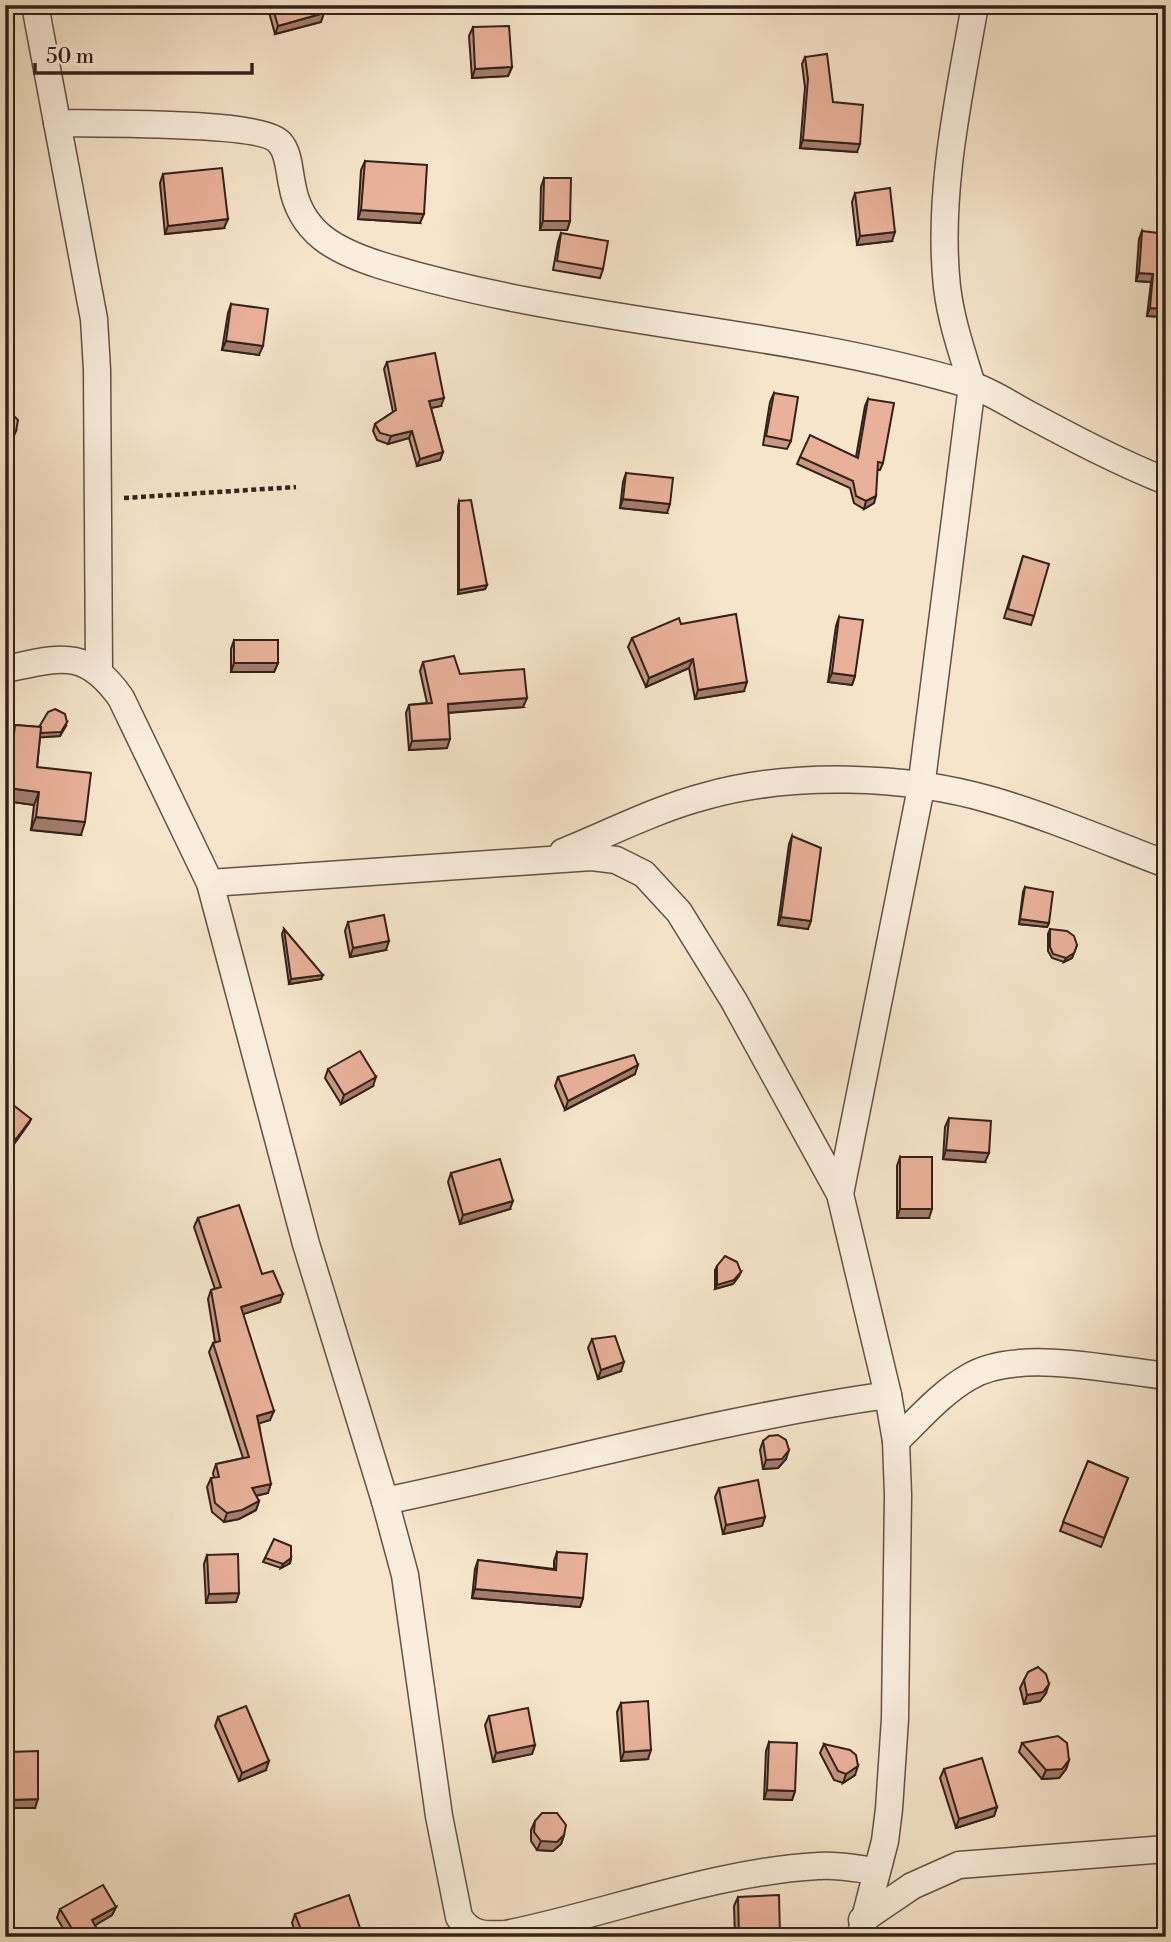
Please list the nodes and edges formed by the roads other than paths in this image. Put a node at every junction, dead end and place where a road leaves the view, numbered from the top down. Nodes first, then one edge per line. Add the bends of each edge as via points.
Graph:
1 (36, 5) edge
2 (975, 5) edge
3 (57, 123) junction
4 (972, 385) junction
5 (1166, 481) edge
6 (5, 669) edge
7 (99, 670) junction
8 (921, 788) junction
9 (545, 860) junction
10 (1166, 864) edge
11 (210, 883) junction
12 (840, 1194) junction
13 (1166, 1376) edge
14 (888, 1395) junction
15 (896, 1441) junction
16 (385, 1502) junction
17 (1166, 1849) edge
18 (877, 1871) junction
19 (861, 1928) edge

1 - 3 street
2 - 4 street via 960,92 945,237 953,325
3 - 4 street via 254,130 280,142 303,219 330,243 379,264 473,290 866,358
3 - 7 street via 94,319
4 - 5 street
4 - 8 street
6 - 7 street via 67,659
7 - 11 street via 121,698
8 - 9 street via 819,780 720,793 664,808
8 - 10 street via 991,800
8 - 12 street
9 - 11 street
9 - 12 street via 617,860 644,874 679,912 734,1001
11 - 16 street via 306,1244
12 - 14 street
13 - 15 street via 1071,1365 992,1367 945,1392
14 - 15 street
14 - 16 street via 743,1419
15 - 18 street via 895,1719 888,1819
16 - 18 street via 405,1575 439,1816 459,1917 466,1927 487,1935 506,1934 776,1870 822,1865
17 - 19 street via 958,1865 912,1886
18 - 19 street

